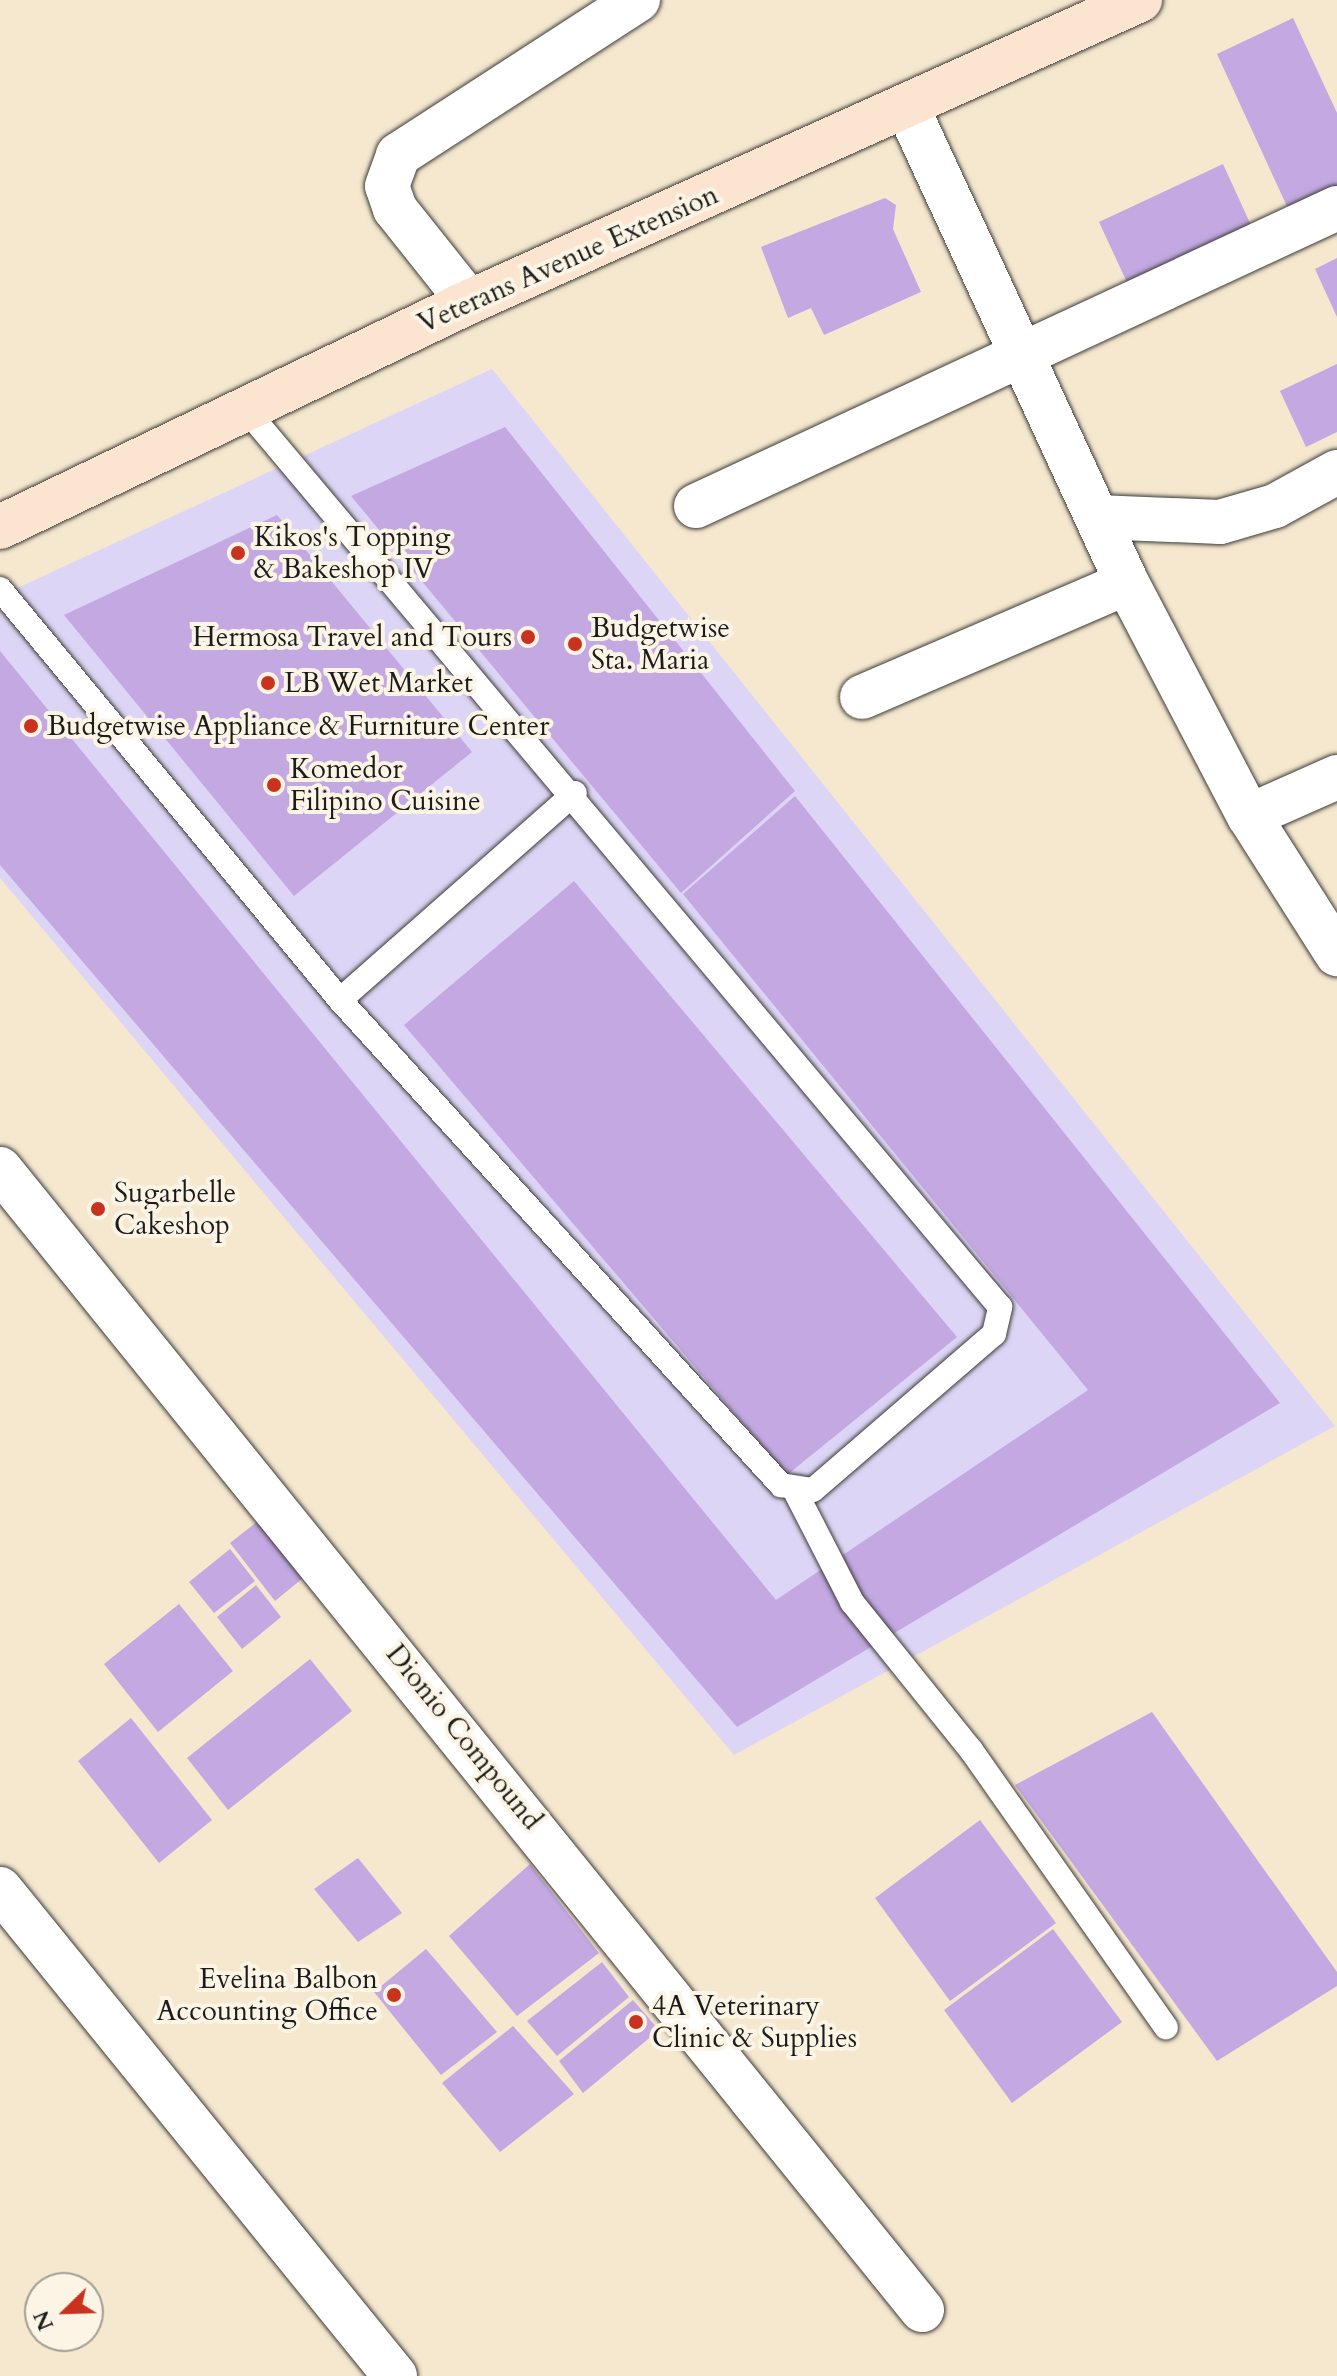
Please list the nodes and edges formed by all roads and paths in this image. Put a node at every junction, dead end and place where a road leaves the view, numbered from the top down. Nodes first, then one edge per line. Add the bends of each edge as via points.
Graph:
1 (638, 0) edge
2 (1140, 0) edge
3 (908, 109) junction
4 (1337, 208) edge
5 (469, 302) junction
6 (1024, 357) junction
7 (248, 412) junction
8 (1337, 472) edge
9 (696, 506) dead end
10 (1097, 517) junction
11 (0, 527) edge
12 (1127, 583) junction
13 (0, 589) edge
14 (862, 697) dead end
15 (1337, 777) edge
16 (575, 793) junction
17 (1249, 816) junction
18 (1337, 954) edge
19 (340, 1000) junction
20 (0, 1169) edge
21 (796, 1493) junction
22 (0, 1889) edge
23 (1166, 2027) dead end
24 (922, 2310) dead end
25 (395, 2376) edge

1 - 5 street via 398,155 387,186 395,209
2 - 3 main road, Veterans Avenue Extension
3 - 5 main road, Veterans Avenue Extension
3 - 6 street
4 - 6 street
5 - 7 main road, Veterans Avenue Extension
6 - 9 street
6 - 10 street
7 - 11 main road, Veterans Avenue Extension
7 - 16 lane
8 - 10 street via 1275,506 1220,522
10 - 12 street
12 - 14 street
12 - 17 street
13 - 19 lane
15 - 17 street
16 - 19 lane
16 - 21 lane via 1000,1307 994,1334 813,1490
17 - 18 street
19 - 21 lane
20 - 24 street, Dionio Compound
21 - 23 lane via 852,1602 971,1750
22 - 25 street

